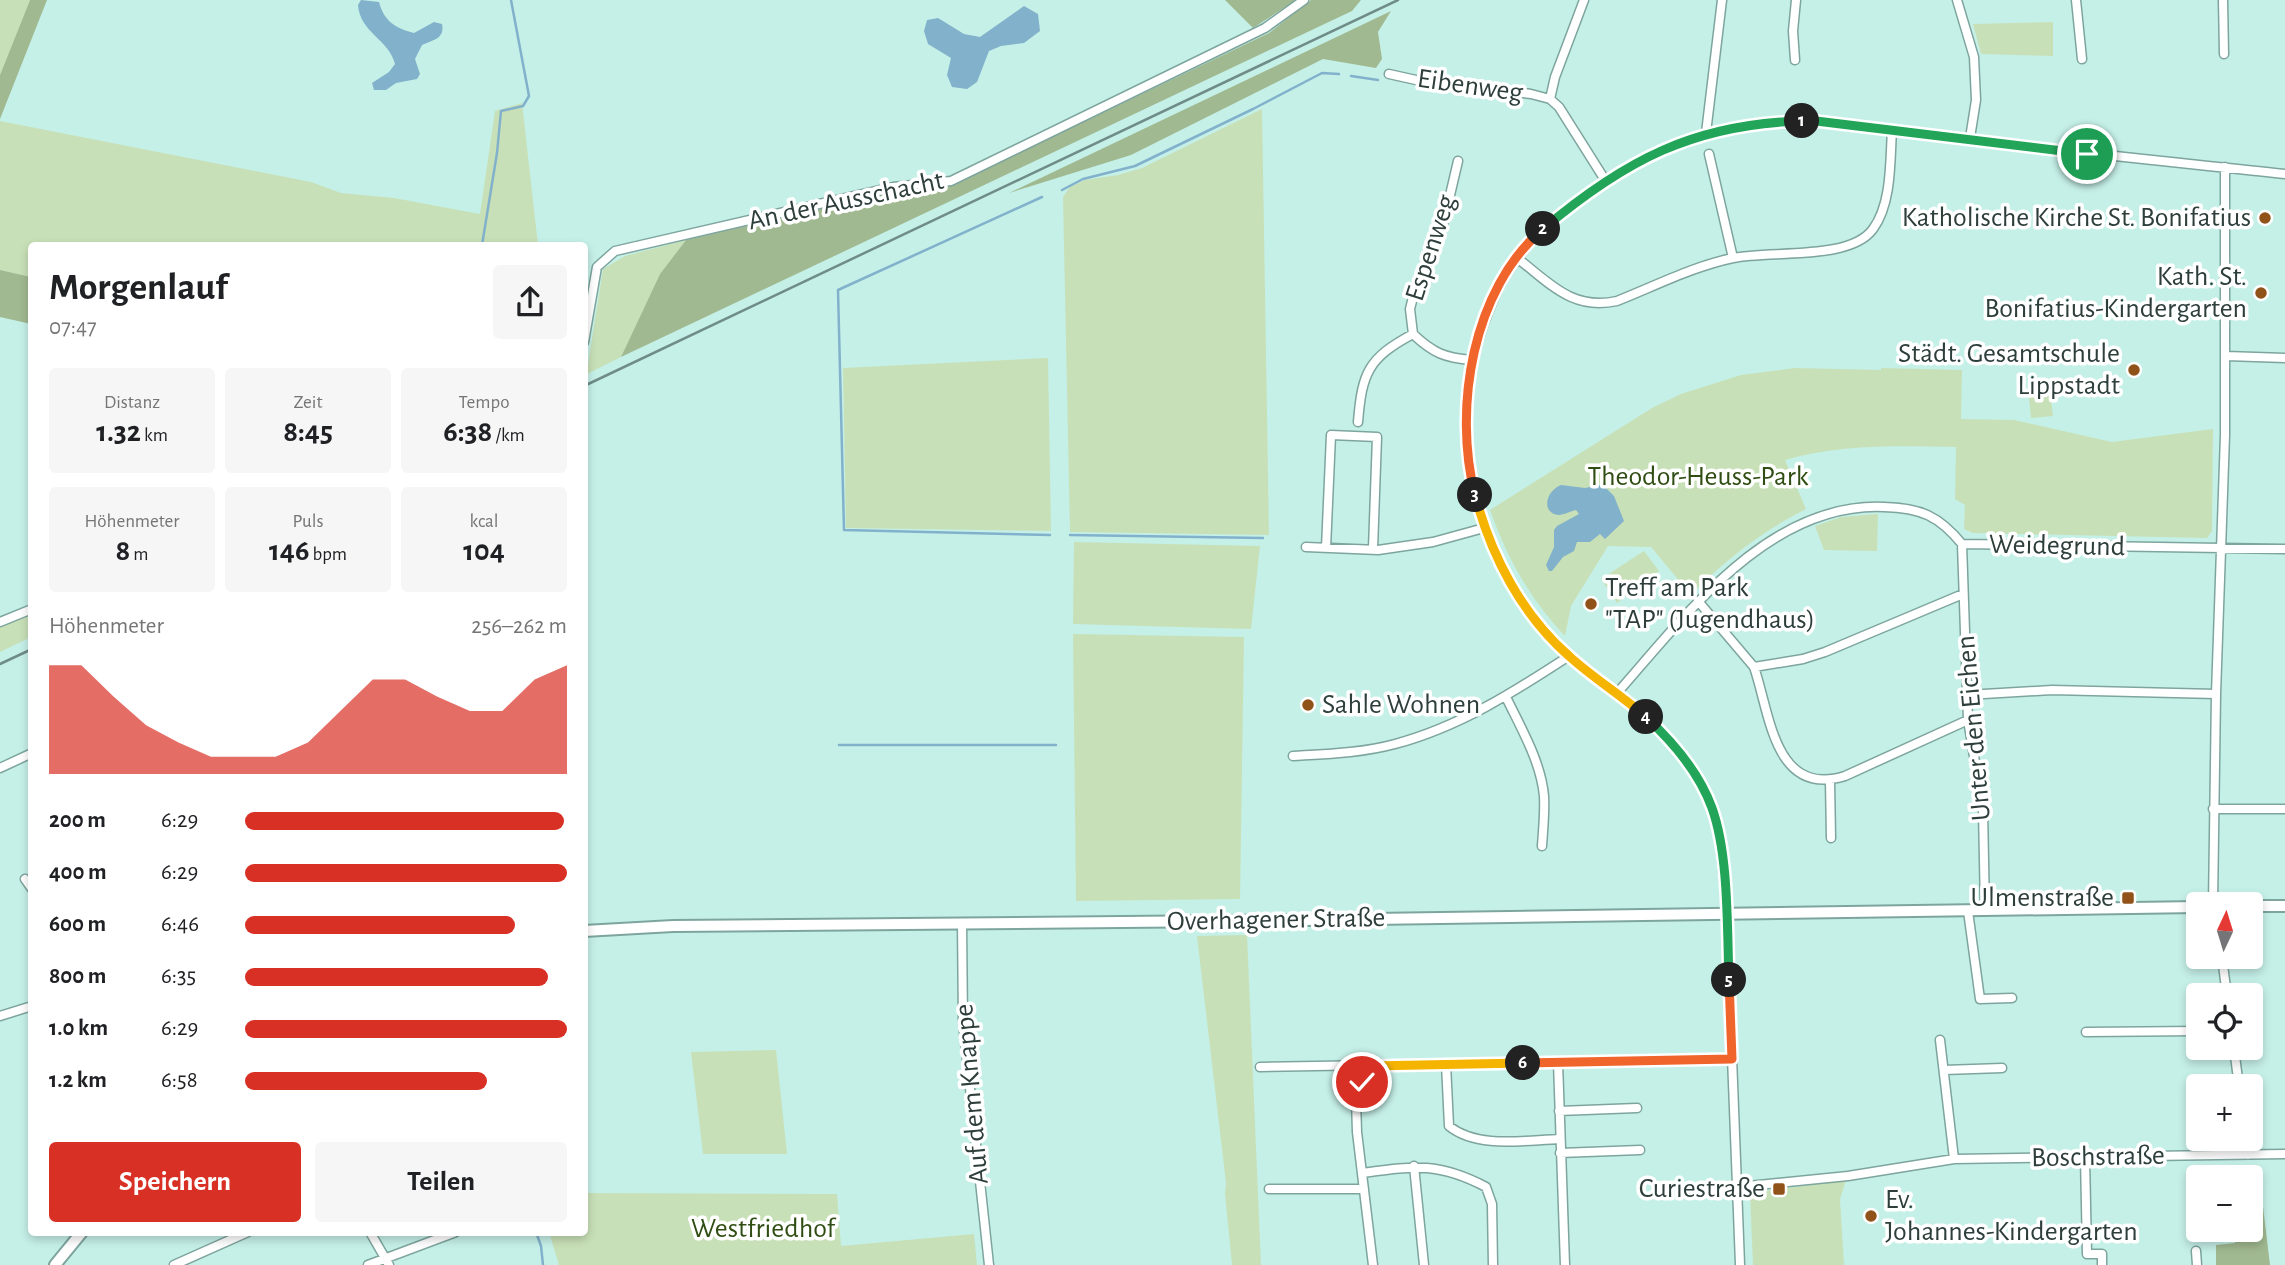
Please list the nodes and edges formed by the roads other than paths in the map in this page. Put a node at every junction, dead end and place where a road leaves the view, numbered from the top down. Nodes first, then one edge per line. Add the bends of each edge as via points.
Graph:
1 (1304, 0) edge
2 (1584, 0) edge
3 (1722, 0) edge
4 (1796, 0) edge
5 (1957, 0) edge
6 (2076, 0) edge
7 (2223, 0) edge
8 (2224, 54) dead end
9 (1795, 60) dead end
10 (2082, 60) dead end
11 (1389, 74) dead end
12 (1550, 99) junction
13 (1892, 130) junction
14 (1706, 134) junction
15 (1969, 138) junction
16 (1709, 154) dead end
17 (1458, 162) dead end
18 (2225, 167) junction
19 (2285, 174) edge
20 (1605, 180) junction
21 (1733, 257) junction
22 (1517, 258) junction
23 (588, 319) edge
24 (1413, 334) junction
25 (2226, 356) junction
26 (2285, 358) edge
27 (1472, 360) junction
28 (1358, 422) dead end
29 (1484, 528) junction
30 (1962, 544) junction
31 (1306, 547) dead end
32 (1326, 548) junction
33 (2221, 549) junction
34 (1373, 550) junction
35 (2285, 550) edge
36 (1963, 594) junction
37 (1698, 601) junction
38 (28, 611) edge
39 (0, 622) edge
40 (1569, 656) junction
41 (1755, 667) junction
42 (1618, 692) junction
43 (2216, 694) junction
44 (1967, 695) junction
45 (1507, 697) junction
46 (1968, 720) junction
47 (28, 755) edge
48 (1293, 756) dead end
49 (0, 768) edge
50 (1830, 781) junction
51 (2213, 809) junction
52 (2285, 809) edge
53 (1831, 838) dead end
54 (1542, 846) dead end
55 (25, 879) dead end
56 (28, 883) edge
57 (2213, 892) edge
58 (2263, 906) edge
59 (2285, 906) edge
60 (2186, 907) edge
61 (1968, 911) junction
62 (1985, 911) junction
63 (1726, 914) junction
64 (962, 923) junction
65 (588, 932) edge
66 (2012, 998) dead end
67 (28, 1007) edge
68 (0, 1016) edge
69 (2186, 1031) edge
70 (2086, 1032) dead end
71 (1940, 1040) dead end
72 (1732, 1059) junction
73 (1558, 1062) junction
74 (1446, 1064) junction
75 (1370, 1066) junction
76 (1260, 1067) dead end
77 (2002, 1068) dead end
78 (1944, 1070) junction
79 (1637, 1108) dead end
80 (1559, 1111) junction
81 (1560, 1139) junction
82 (1640, 1150) dead end
83 (2248, 1151) edge
84 (1560, 1153) junction
85 (2285, 1154) edge
86 (2248, 1155) junction
87 (2085, 1157) junction
88 (1954, 1159) junction
89 (1414, 1166) junction
90 (1363, 1173) junction
91 (1738, 1187) junction
92 (1269, 1189) dead end
93 (1364, 1189) junction
94 (79, 1236) edge
95 (239, 1236) edge
96 (372, 1236) edge
97 (447, 1236) edge
98 (2196, 1251) dead end
99 (387, 1262) edge
100 (55, 1265) edge
101 (174, 1265) edge
102 (368, 1265) edge
103 (989, 1265) edge
104 (1373, 1265) edge
105 (1424, 1265) edge
106 (1493, 1265) edge
107 (1565, 1265) edge
108 (1741, 1265) edge
109 (2102, 1265) edge
110 (2197, 1265) edge

1 - 23 street, An der Ausschacht via 1265,28 951,181 893,187 615,251 597,267
2 - 12 street, Eibenweg
3 - 14 street
4 - 9 street
5 - 15 street via 1974,57 1976,100
6 - 10 street
7 - 8 street
11 - 12 street, Eibenweg
12 - 20 street, Eibenweg
13 - 14 street via 1816,121 1746,125
13 - 15 street
13 - 21 street via 1883,209 1872,231 1848,246 1815,253
14 - 20 street via 1640,160
15 - 18 street
16 - 21 street
17 - 24 street, Espenweg via 1443,225 1409,309
18 - 19 street
18 - 25 street
20 - 22 street via 1539,233
21 - 22 street via 1617,301 1590,304 1571,298
22 - 27 street via 1496,293
24 - 27 street, Espenweg via 1430,350
24 - 28 street, Espenweg via 1390,346 1370,366 1360,390
25 - 26 street
25 - 33 street
27 - 29 street via 1466,399 1467,456
29 - 34 street via 1433,542
29 - 40 street via 1532,617
30 - 33 street, Weidegrund
30 - 36 street, Unter den Eichen
30 - 37 street, Weidegrund via 1949,528 1919,510 1877,506 1834,512 1768,543
31 - 32 street
32 - 34 street
32 - 34 street via 1331,435 1377,437
33 - 35 street, Weidegrund
33 - 43 street
36 - 41 street via 1825,652
36 - 44 street, Unter den Eichen
37 - 41 street
37 - 42 street, Weidegrund
38 - 39 street
40 - 42 street
40 - 45 street
41 - 50 street via 1778,748 1791,766 1808,777
42 - 63 street via 1669,738 1703,787 1720,838
43 - 44 street via 2052,690
43 - 51 street
44 - 46 street, Unter den Eichen
45 - 48 street via 1394,744
45 - 54 street via 1541,779
46 - 50 street
46 - 62 street, Unter den Eichen via 1983,810
47 - 49 street
50 - 53 street
51 - 52 street
51 - 57 street
55 - 56 street
58 - 59 main road
60 - 62 main road, Overhagener Straße
61 - 62 main road, Overhagener Straße
61 - 63 main road, Overhagener Straße
61 - 66 street via 1980,999
63 - 64 main road, Overhagener Straße
63 - 72 street
64 - 65 main road, Overhagener Straße via 673,926
64 - 103 street, Auf dem Knappe via 963,1023
67 - 68 street
69 - 70 street
71 - 78 street
72 - 73 street
72 - 91 street
73 - 74 street
73 - 80 street
74 - 75 street
74 - 81 street via 1449,1126 1457,1132 1483,1140
75 - 76 street
75 - 90 street via 1356,1100
77 - 78 street
78 - 88 street
79 - 80 street
80 - 81 street
81 - 84 street
82 - 84 street
83 - 86 street
84 - 107 street
85 - 86 street, Boschstraße
86 - 87 street, Boschstraße
87 - 88 street, Boschstraße
87 - 109 street via 2087,1254 2102,1254
88 - 91 street, Boschstraße
89 - 90 street
89 - 105 street
89 - 106 street via 1468,1178 1486,1187 1492,1204
90 - 93 street
91 - 108 street
92 - 93 street
93 - 104 street
94 - 100 main road
95 - 101 street
96 - 99 street
97 - 99 street
98 - 110 street
99 - 102 street

